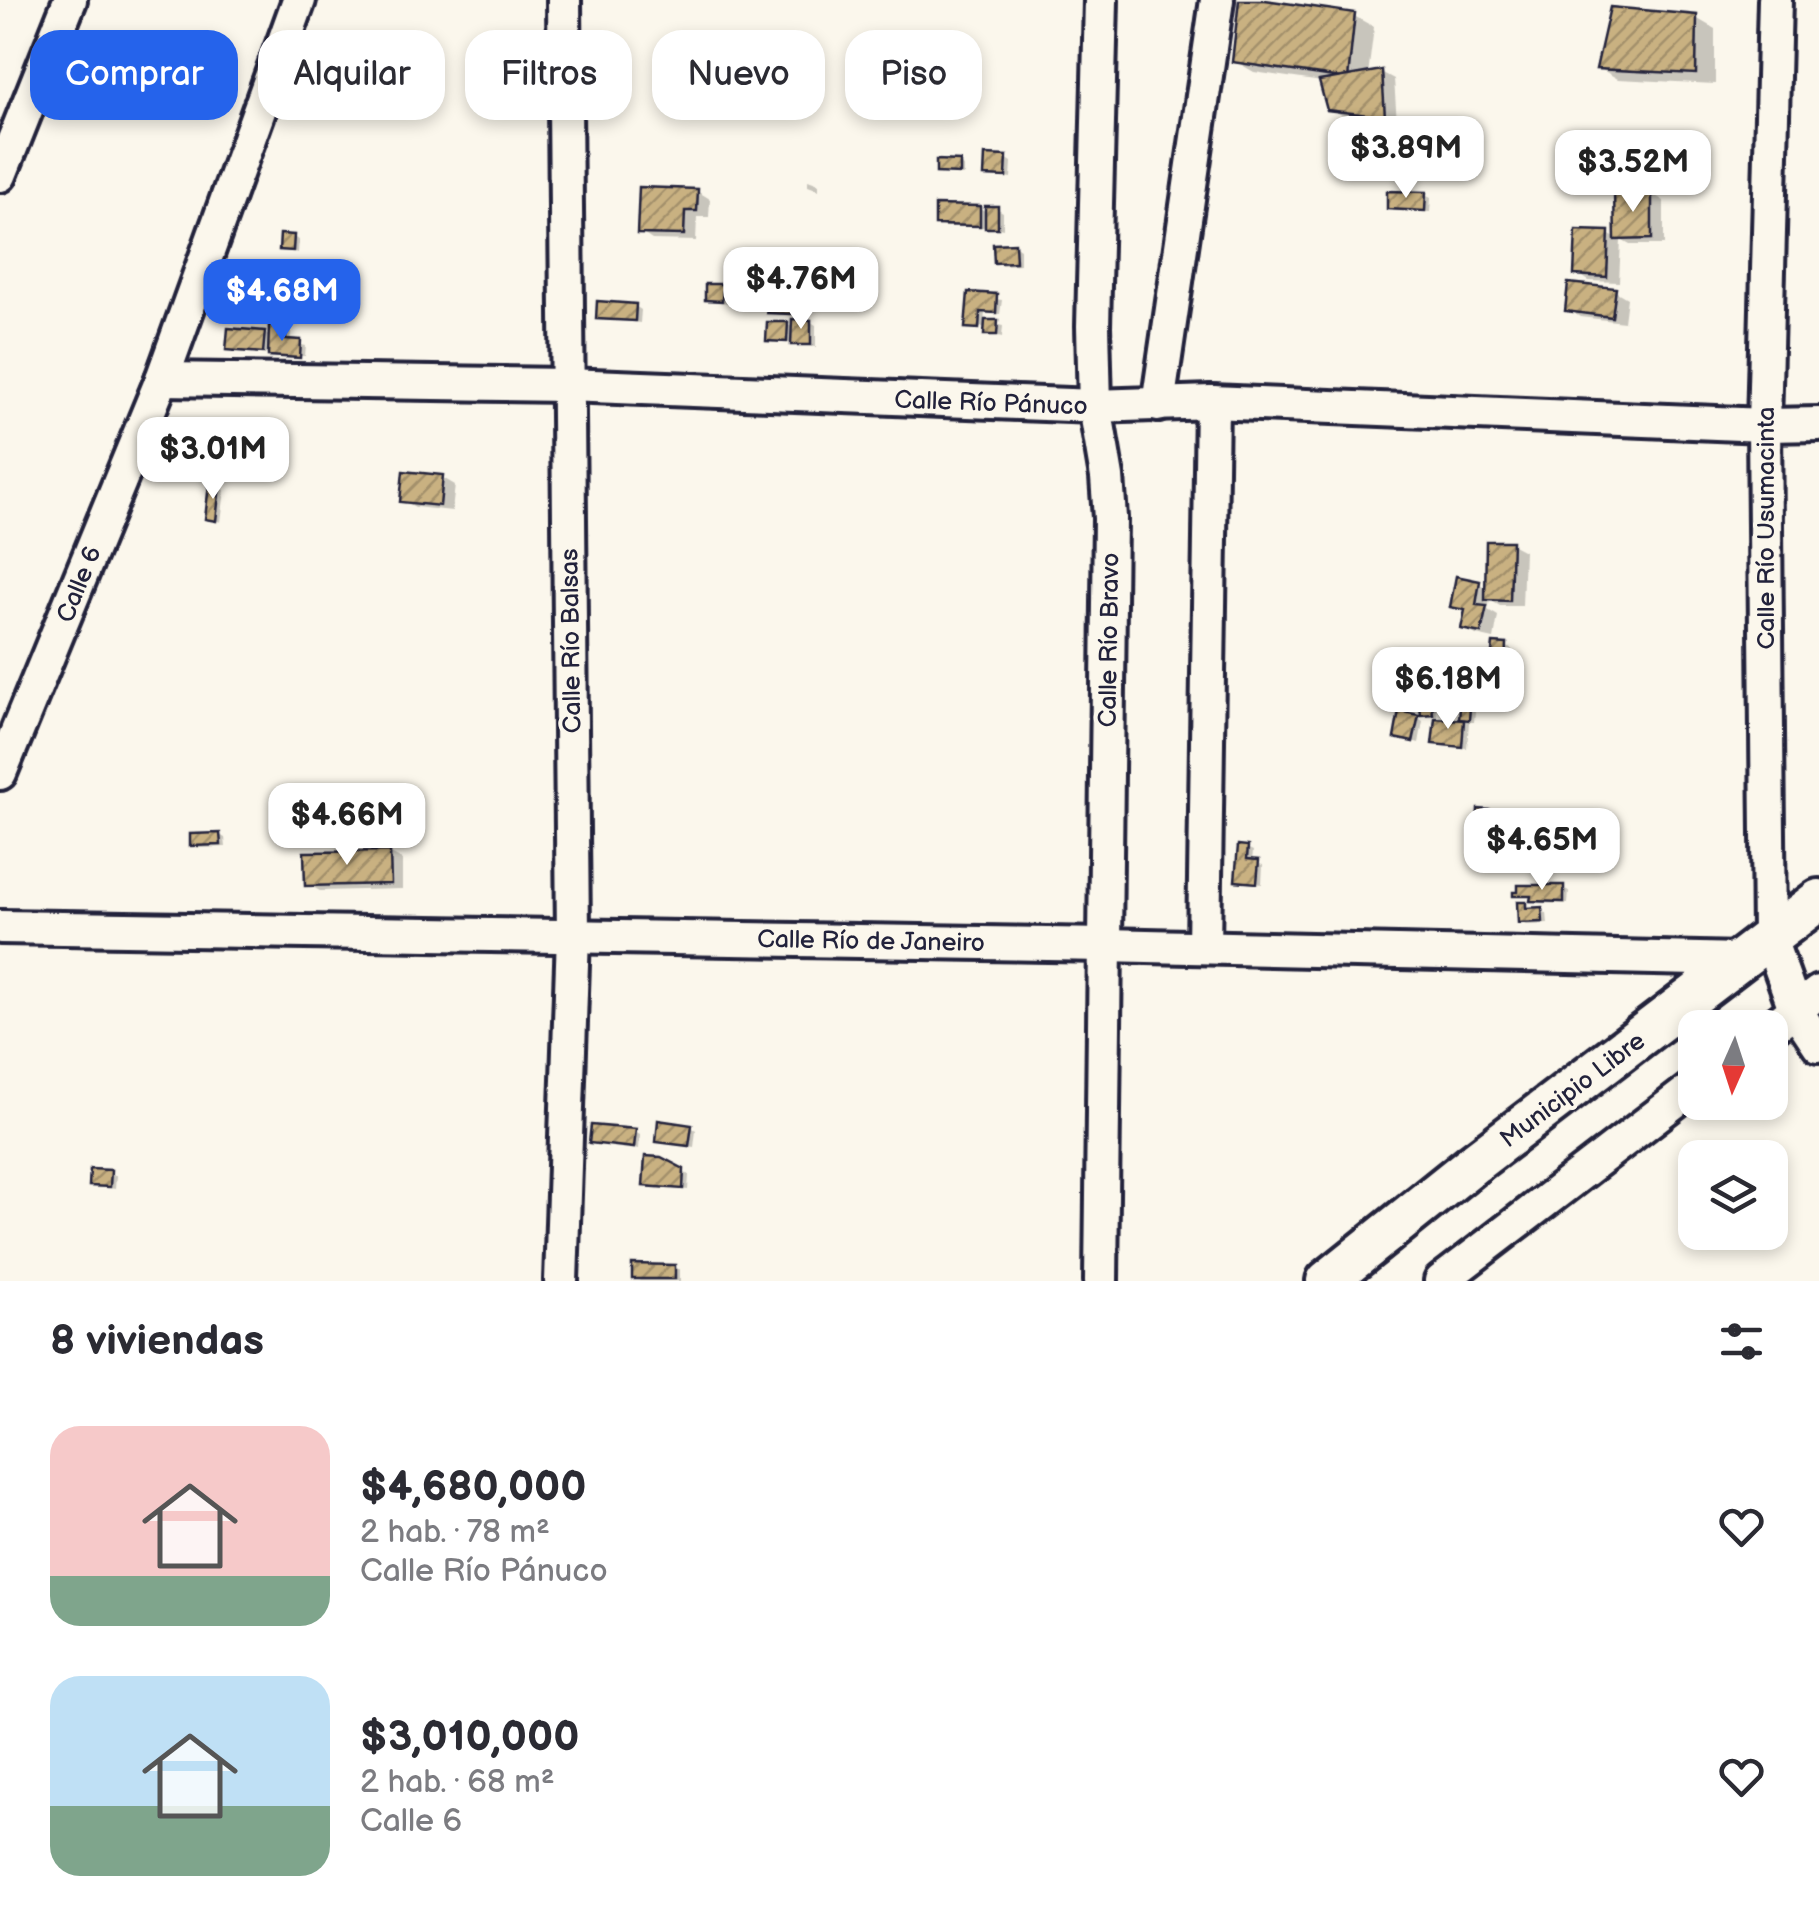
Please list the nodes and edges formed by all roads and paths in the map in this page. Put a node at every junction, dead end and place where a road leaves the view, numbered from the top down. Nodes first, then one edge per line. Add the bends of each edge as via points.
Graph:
1 (70, 0) edge
2 (299, 0) edge
3 (564, 0) edge
4 (1101, 0) edge
5 (1217, 0) edge
6 (1775, 0) edge
7 (0, 175) edge
8 (162, 379) junction
9 (567, 385) junction
10 (1212, 402) junction
11 (1158, 404) junction
12 (1096, 406) junction
13 (1764, 424) junction
14 (1819, 424) edge
15 (0, 772) edge
16 (1819, 900) edge
17 (0, 927) edge
18 (574, 935) junction
19 (1105, 944) junction
20 (1204, 947) junction
21 (1755, 948) junction
22 (1795, 1010) edge
23 (1819, 1045) edge
24 (1678, 1099) edge
25 (561, 1281) edge
26 (1101, 1281) edge
27 (1327, 1281) edge
28 (1442, 1281) edge

1 - 7 street
2 - 8 street, Calle 6
3 - 9 street, Calle Río Balsas
4 - 12 street, Calle Río Bravo
5 - 11 street
6 - 13 street, Calle Río Usumacinta
8 - 9 street, Calle Río Pánuco
8 - 15 street, Calle 6
9 - 12 street, Calle Río Pánuco
9 - 18 street, Calle Río Balsas
10 - 11 street, Calle Río Pánuco
10 - 13 street, Calle Río Pánuco
10 - 20 street
11 - 12 street, Calle Río Pánuco
12 - 19 street, Calle Río Bravo via 1110,518
13 - 14 street, Calle Río Pánuco
13 - 21 street, Calle Río Usumacinta
16 - 21 street, Municipio Libre
17 - 18 street, Calle Río de Janeiro
18 - 19 street, Calle Río de Janeiro
18 - 25 street, Calle Río Balsas
19 - 20 street, Calle Río de Janeiro
19 - 26 street, Calle Río Bravo
20 - 21 street, Calle Río de Janeiro
21 - 22 street, Calle Río Usumacinta
21 - 27 street, Municipio Libre
22 - 23 street, Calle Río Usumacinta
24 - 28 street

